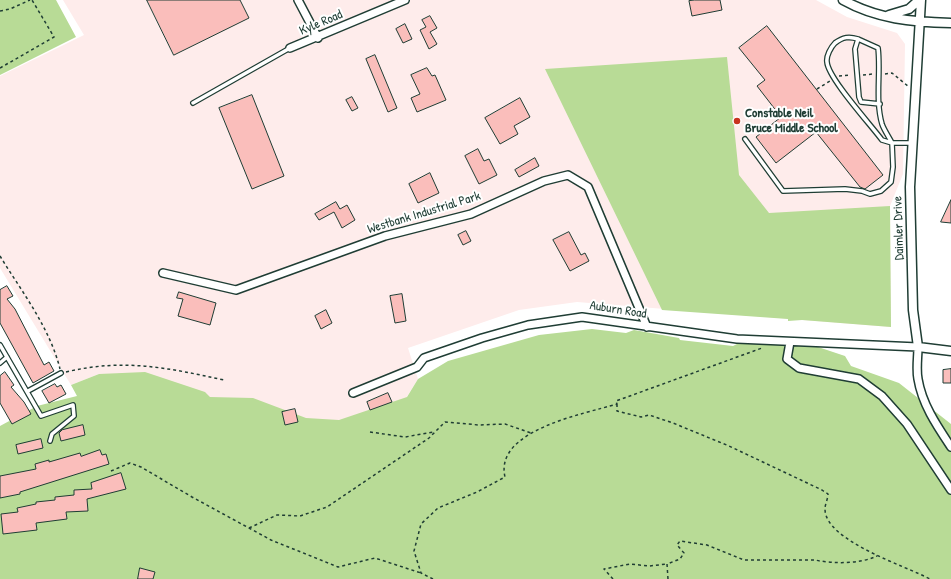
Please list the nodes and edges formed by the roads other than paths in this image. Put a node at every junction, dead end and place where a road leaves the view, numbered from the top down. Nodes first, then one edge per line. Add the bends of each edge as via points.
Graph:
1 (298, 0) edge
2 (405, 0) edge
3 (843, 0) edge
4 (920, 0) edge
5 (885, 17) junction
6 (920, 21) junction
7 (951, 23) edge
8 (318, 38) junction
9 (858, 39) junction
10 (290, 48) joint
11 (193, 103) dead end
12 (880, 104) junction
13 (744, 139) dead end
14 (892, 143) junction
15 (913, 143) junction
16 (163, 273) dead end
17 (647, 327) junction
18 (790, 342) junction
19 (0, 345) edge
20 (918, 347) junction
21 (951, 351) edge
22 (7, 357) junction
23 (0, 362) edge
24 (61, 373) road end
25 (28, 391) junction
26 (353, 393) dead end
27 (50, 441) dead end
28 (951, 447) edge
29 (951, 490) edge

1 - 8 street
2 - 8 street, Kyle Road
3 - 5 street via 862,10
4 - 5 street via 909,9
4 - 6 street, Daimler Drive
5 - 6 street
6 - 7 street
6 - 15 street, Daimler Drive
8 - 10 street, Kyle Road
9 - 12 lane via 878,48
9 - 12 lane via 855,49 858,98 861,102
9 - 14 lane via 843,38 834,44 826,62 834,78 882,140
10 - 11 lane
12 - 14 lane via 882,125
13 - 14 lane via 783,191 845,189 870,194 881,191 890,182 893,167
14 - 15 lane
15 - 20 street, Daimler Drive via 910,187 913,310
16 - 17 street, Westbank Industrial Park via 236,290 384,236 471,214 544,181 568,175 588,187
17 - 18 street, Auburn Road via 737,339
17 - 26 street, Auburn Road via 582,317 528,325 424,358 417,367
18 - 20 street, Auburn Road
18 - 29 street via 787,359 799,368 859,379 882,396 907,424
19 - 22 lane
20 - 21 street, Auburn Road
20 - 28 street, Daimler Drive via 918,378 925,402 935,425
22 - 23 lane
22 - 25 lane
24 - 25 lane
25 - 27 lane via 41,416 73,405 74,416 52,434

